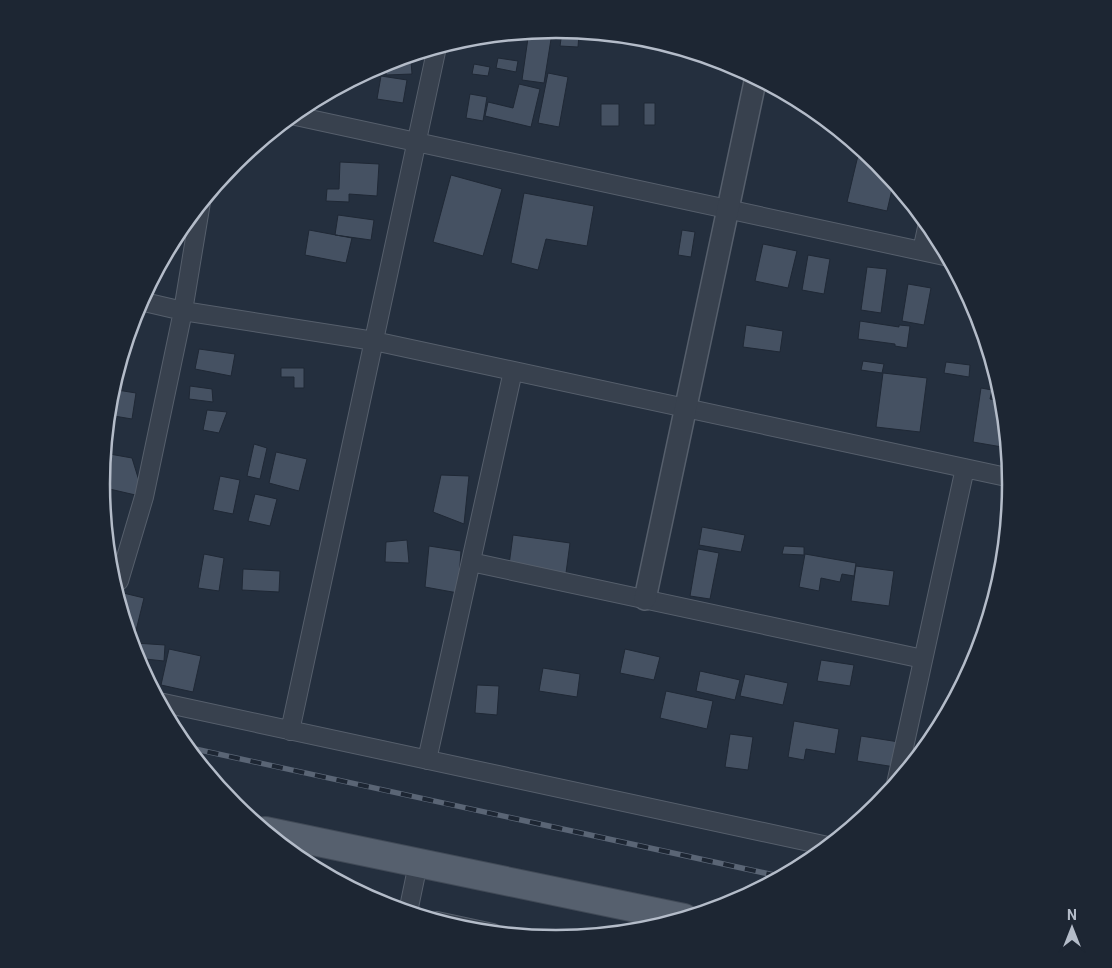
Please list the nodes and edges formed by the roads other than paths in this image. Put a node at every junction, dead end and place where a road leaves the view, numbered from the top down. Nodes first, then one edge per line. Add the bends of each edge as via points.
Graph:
1 (435, 54) edge
2 (754, 85) edge
3 (302, 117) edge
4 (416, 142) junction
5 (728, 210) junction
6 (199, 217) edge
7 (926, 234) edge
8 (922, 252) junction
9 (939, 255) edge
10 (148, 303) edge
11 (184, 311) junction
12 (374, 341) junction
13 (512, 371) junction
14 (685, 408) junction
15 (965, 468) junction
16 (1002, 476) edge
17 (471, 562) junction
18 (120, 578) edge
19 (645, 599) junction
20 (924, 659) junction
21 (167, 704) edge
22 (290, 731) junction
23 (427, 760) junction
24 (899, 769) edge
25 (279, 834) edge
26 (819, 844) edge
27 (418, 864) junction
28 (409, 906) edge
29 (671, 915) edge

1 - 4 street
2 - 5 street
3 - 4 street
4 - 5 street
4 - 12 street
5 - 8 street
5 - 14 street
6 - 11 street
7 - 8 street
8 - 9 street
10 - 11 street
11 - 12 street
11 - 18 street via 144,497
12 - 13 street
12 - 22 street
13 - 14 street
13 - 17 street
14 - 15 street
14 - 19 street
15 - 16 street
15 - 20 street
17 - 19 street
17 - 23 street
19 - 20 street
20 - 24 street
21 - 22 street
22 - 23 street
23 - 26 street
25 - 27 main road
27 - 28 street
27 - 29 main road

